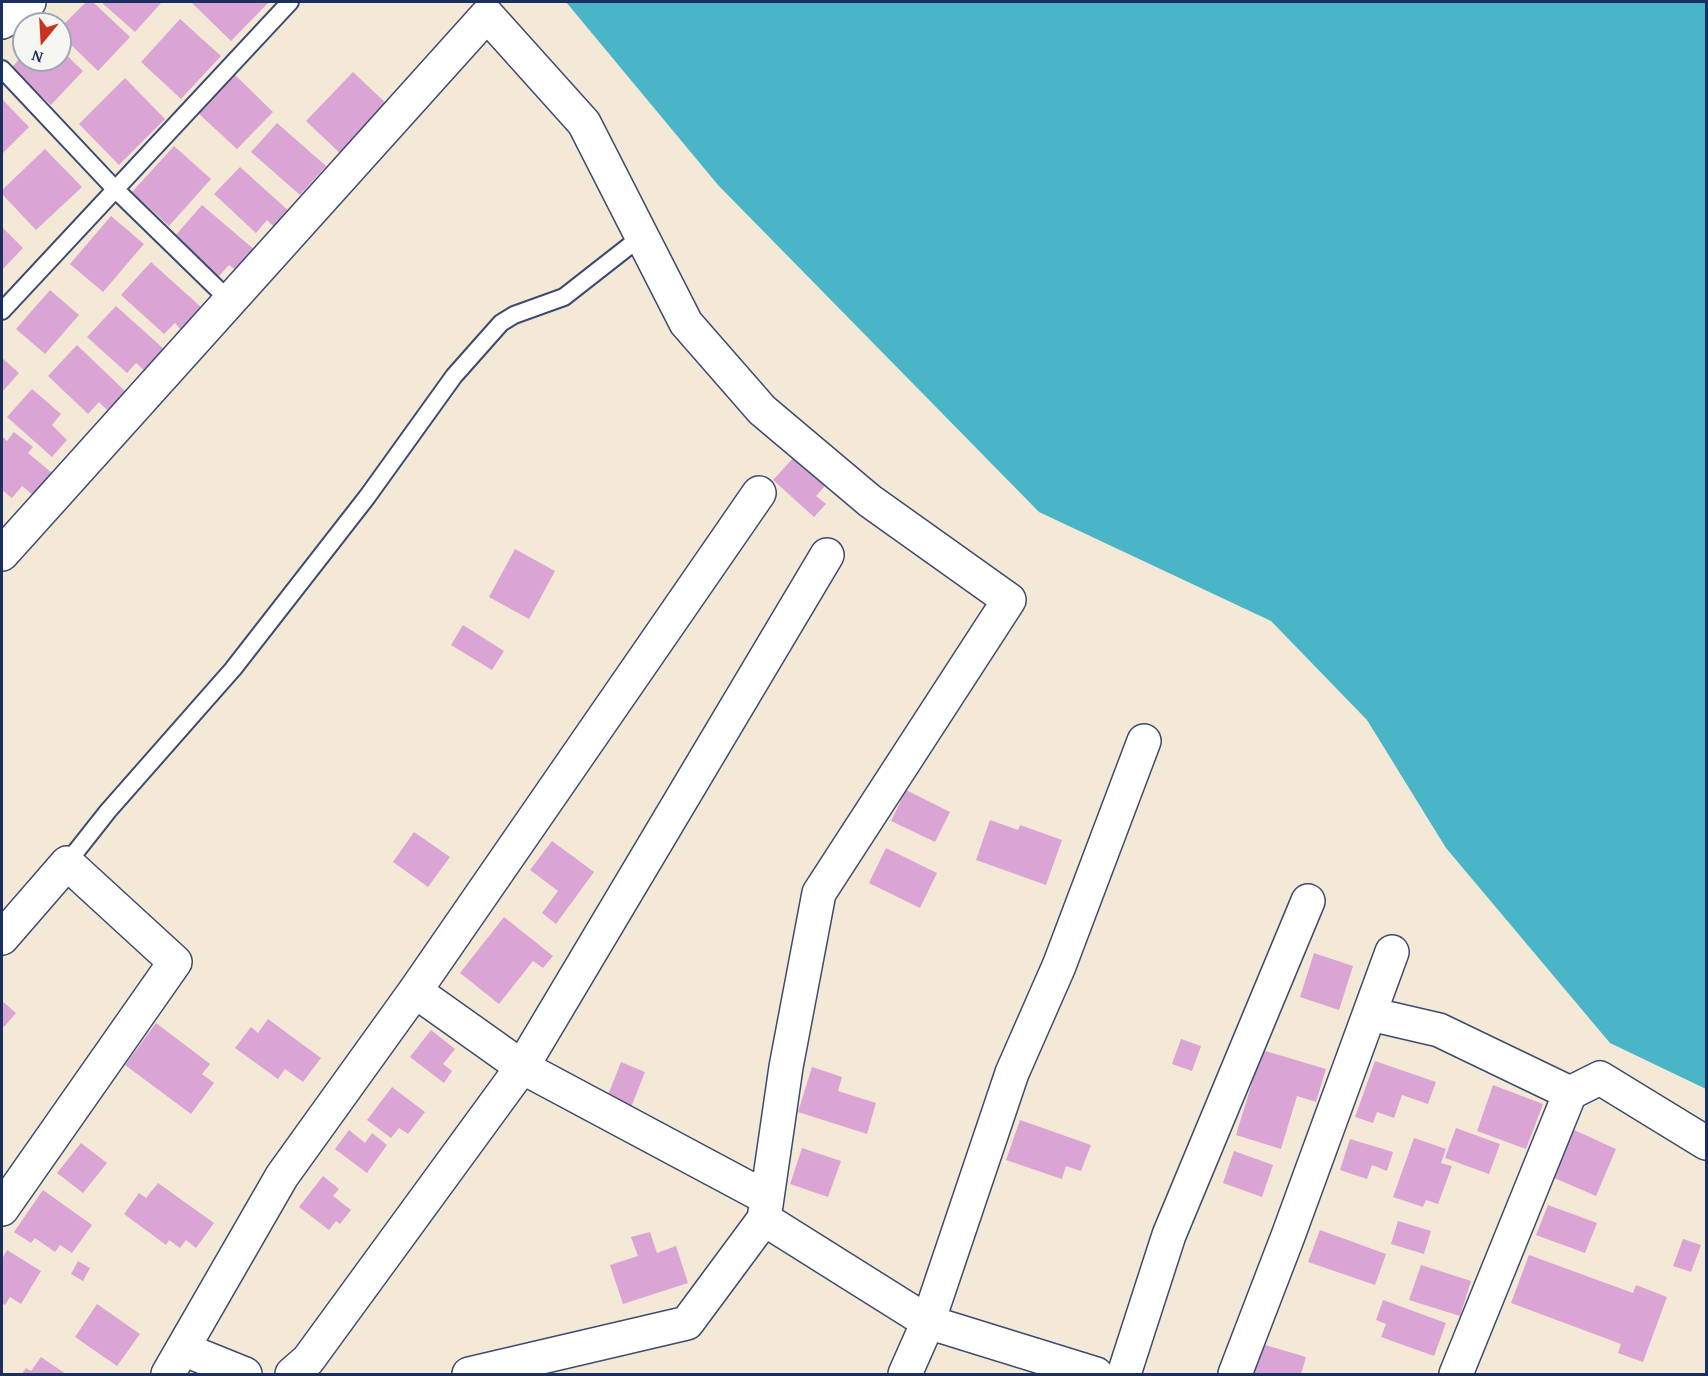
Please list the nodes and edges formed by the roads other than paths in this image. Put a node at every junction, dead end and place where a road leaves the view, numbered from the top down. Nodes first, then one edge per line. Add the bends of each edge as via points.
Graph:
1 (29, 2) edge
2 (290, 2) edge
3 (2, 22) edge
4 (2, 69) edge
5 (115, 189) junction
6 (642, 236) junction
7 (230, 301) junction
8 (2, 311) edge
9 (759, 493) dead end
10 (2, 554) edge
11 (827, 555) dead end
12 (1144, 741) dead end
13 (67, 863) junction
14 (1308, 901) dead end
15 (2, 938) edge
16 (1392, 952) dead end
17 (415, 991) junction
18 (1370, 1014) junction
19 (522, 1067) junction
20 (1569, 1093) junction
21 (1707, 1143) edge
22 (2, 1209) edge
23 (765, 1209) junction
24 (928, 1322) junction
25 (175, 1362) edge
26 (310, 1370) edge
27 (244, 1374) edge
28 (469, 1374) edge
29 (905, 1374) edge
30 (1096, 1374) edge
31 (1125, 1374) edge
32 (1235, 1374) edge
33 (1456, 1374) edge

1 - 3 street
2 - 5 lane
4 - 5 lane
5 - 7 lane
5 - 8 lane
6 - 7 street via 584,123 487,15
6 - 13 lane via 564,297 501,323 454,376 367,497 232,669
6 - 23 street via 686,323 762,410 870,501 1009,600 819,893 786,1067
7 - 10 street
9 - 17 street
11 - 19 street
12 - 24 street via 1059,966 1012,1073
13 - 15 street
13 - 22 street via 175,962
14 - 31 street via 1169,1235
16 - 18 street
17 - 19 street
17 - 25 street via 282,1176
18 - 20 street via 1439,1030
18 - 32 street
19 - 23 street
19 - 26 street
20 - 21 street via 1600,1078
20 - 33 street
23 - 24 street
23 - 28 street via 687,1323
24 - 29 street
24 - 30 street
25 - 27 street

